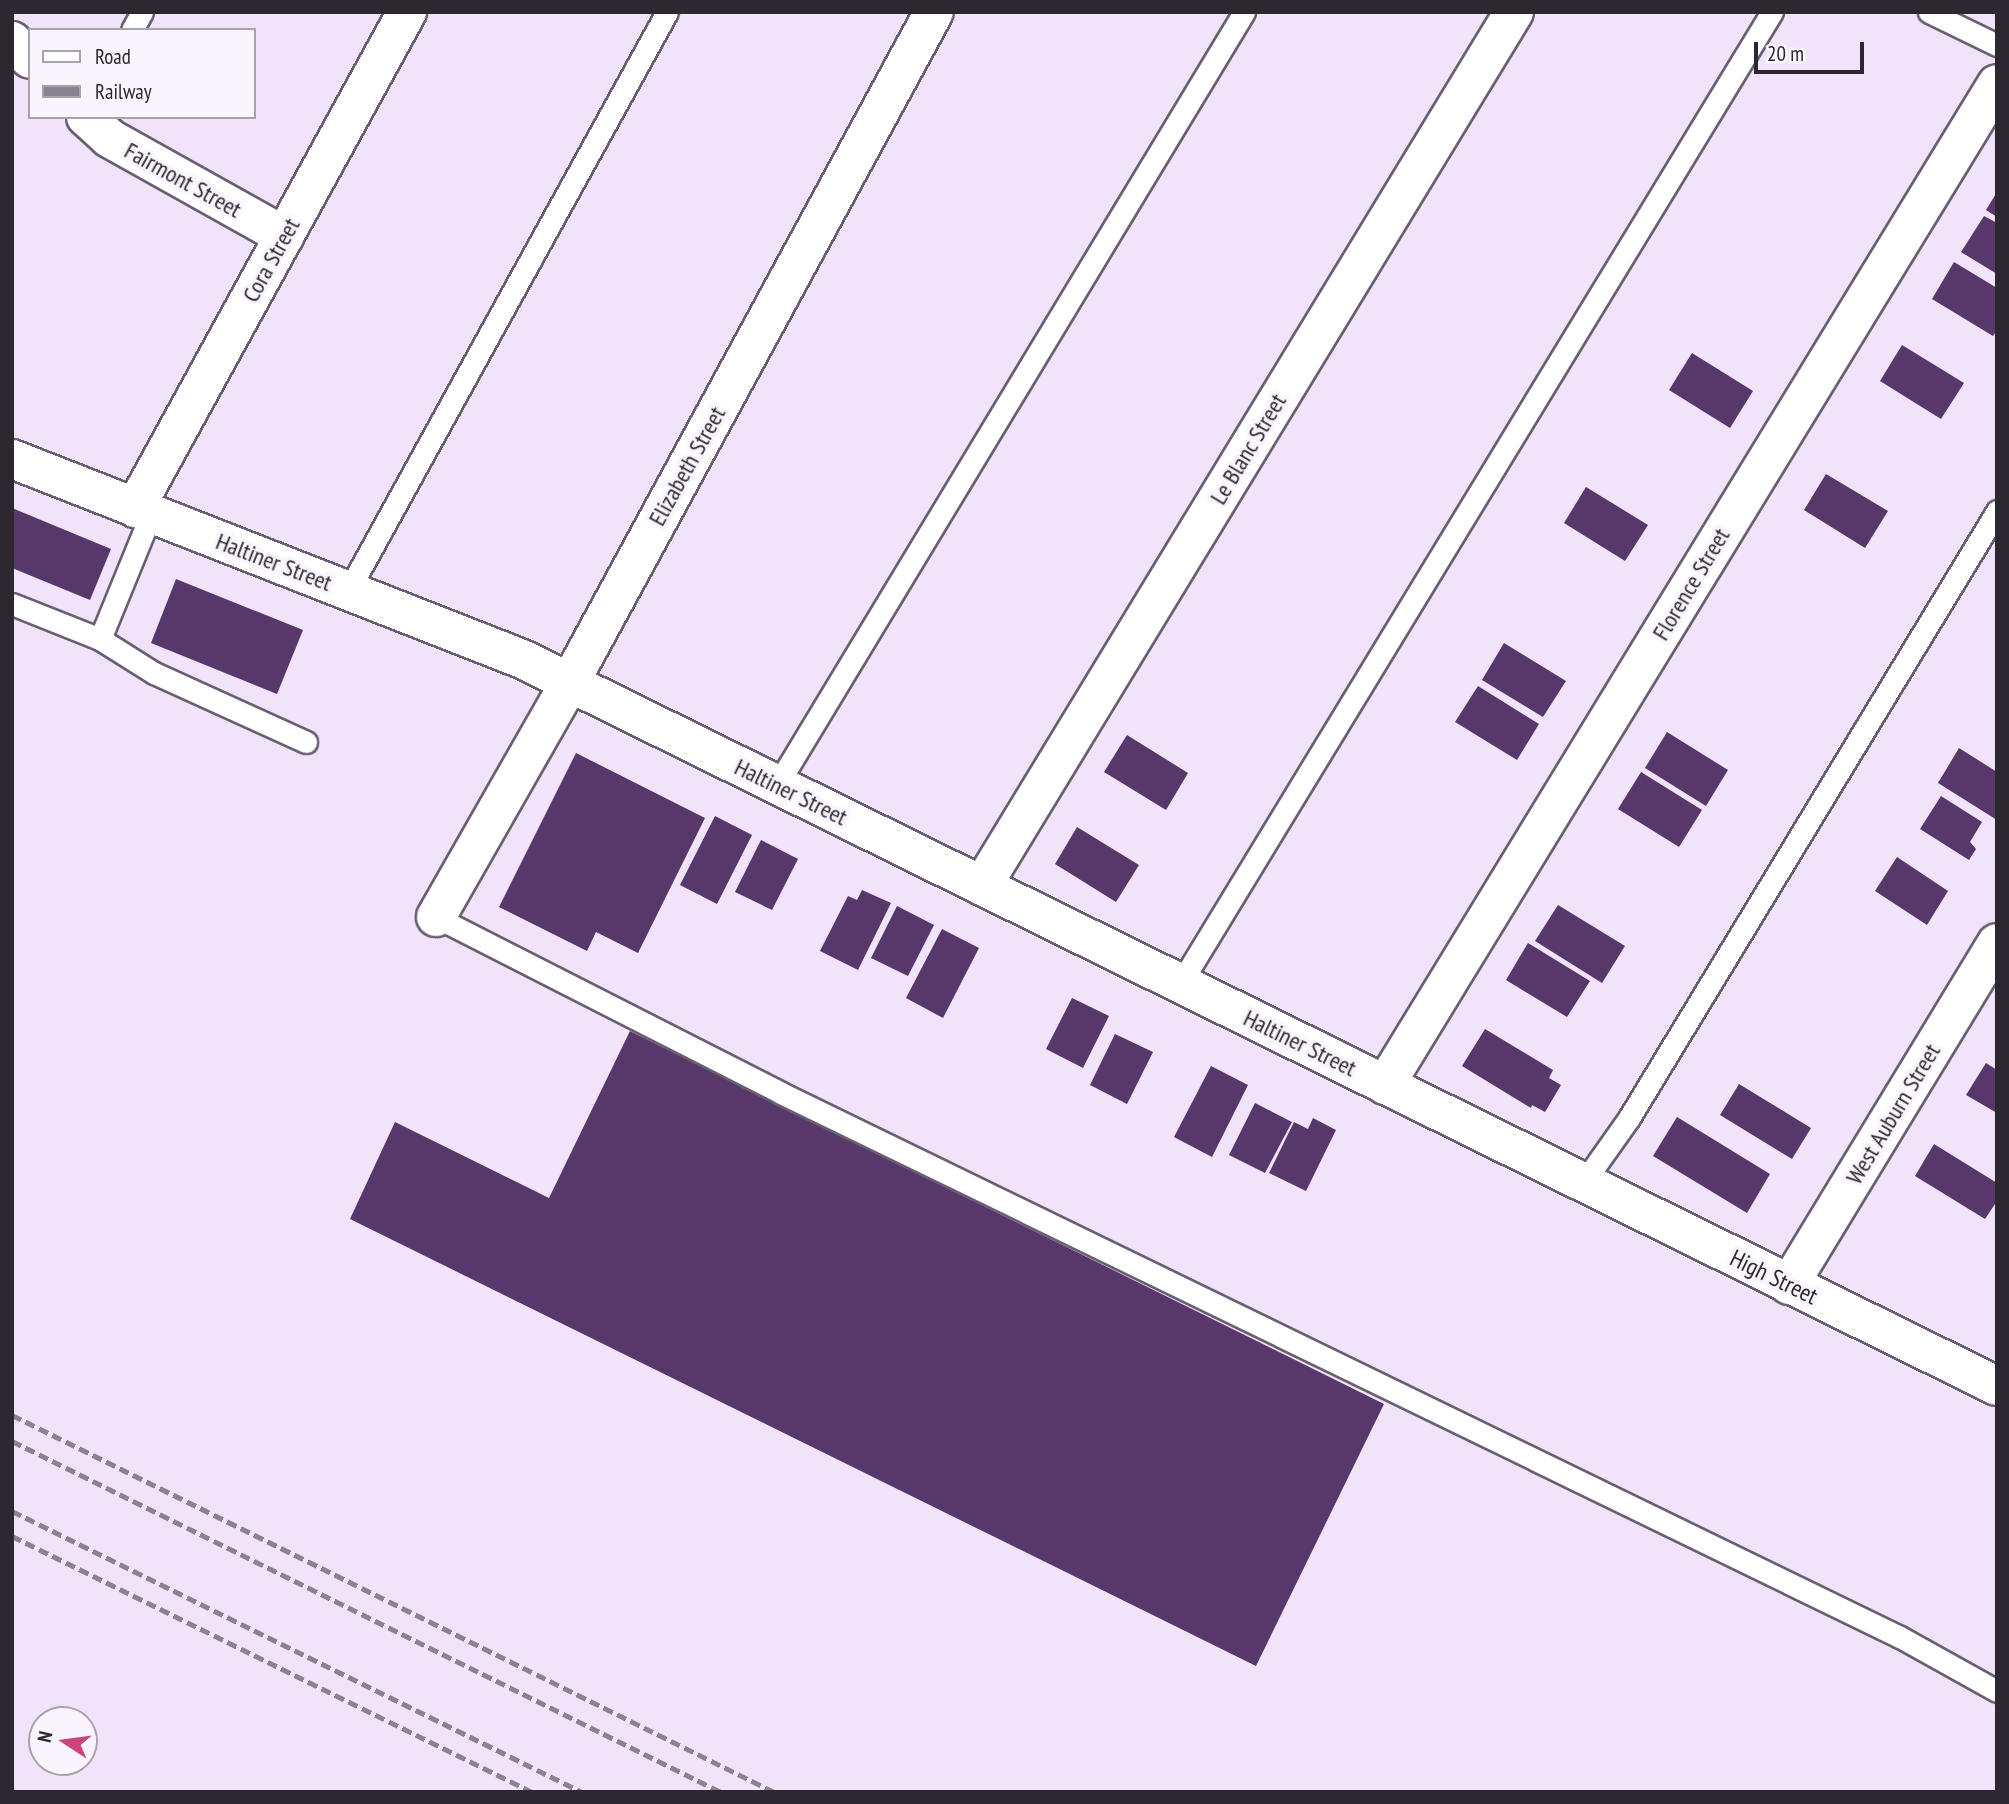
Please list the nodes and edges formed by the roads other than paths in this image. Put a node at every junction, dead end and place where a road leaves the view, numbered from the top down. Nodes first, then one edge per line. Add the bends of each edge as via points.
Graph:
1 (142, 12) edge
2 (407, 12) edge
3 (667, 12) edge
4 (934, 12) edge
5 (1244, 12) edge
6 (1514, 12) edge
7 (1772, 12) edge
8 (1929, 12) edge
9 (133, 28) edge
10 (12, 41) edge
11 (1997, 45) edge
12 (28, 57) edge
13 (1997, 84) edge
14 (88, 119) edge
15 (284, 236) junction
16 (12, 459) edge
17 (143, 511) junction
18 (1997, 511) edge
19 (348, 591) junction
20 (12, 604) edge
21 (100, 639) junction
22 (570, 682) junction
23 (306, 742) dead end
24 (777, 785) junction
25 (982, 886) junction
26 (436, 917) joint
27 (1997, 943) edge
28 (1180, 984) junction
29 (1385, 1085) junction
30 (1567, 1175) junction
31 (1789, 1285) junction
32 (1994, 1379) edge
33 (1997, 1691) edge

1 - 9 lane
2 - 15 street, Cora Street
3 - 19 lane
4 - 22 street, Elizabeth Street
5 - 24 lane
6 - 25 street, Le Blanc Street
7 - 28 lane
8 - 11 lane
10 - 12 street
13 - 29 street, Florence Street
14 - 15 street, Fairmont Street via 109,138
15 - 17 street, Cora Street
16 - 17 street, Haltiner Street
17 - 19 street, Haltiner Street
17 - 21 lane
18 - 30 lane via 1629,1118
19 - 22 street, Haltiner Street
20 - 21 lane
21 - 23 lane via 154,673
22 - 24 street, Haltiner Street
22 - 26 street, Elizabeth Street
24 - 25 street, Haltiner Street
25 - 28 street, Haltiner Street
26 - 33 lane via 781,1093 1900,1637
27 - 31 street, West Auburn Street
28 - 29 street, Haltiner Street
29 - 30 street, Haltiner Street
30 - 31 street, High Street
31 - 32 street, High Street

